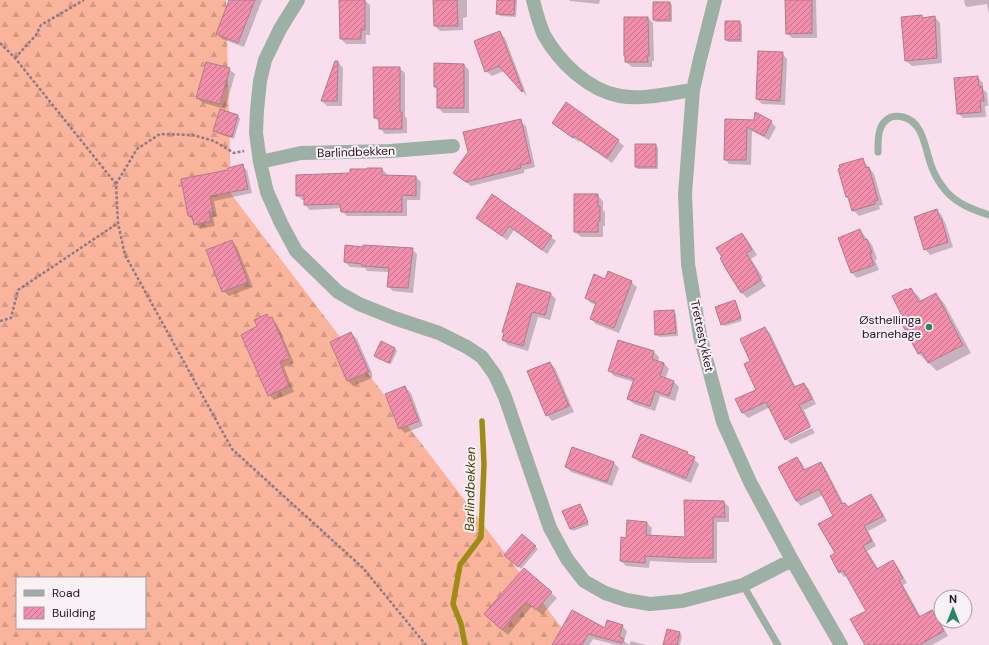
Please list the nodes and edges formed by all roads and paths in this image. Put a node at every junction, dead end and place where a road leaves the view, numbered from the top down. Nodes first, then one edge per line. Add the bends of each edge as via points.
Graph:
1 (84, 0) edge
2 (298, 0) edge
3 (533, 0) edge
4 (715, 0) edge
5 (0, 43) edge
6 (15, 58) junction
7 (693, 90) junction
8 (453, 146) dead end
9 (258, 147) junction
10 (878, 152) dead end
11 (260, 162) junction
12 (116, 184) junction
13 (989, 215) edge
14 (118, 223) junction
15 (0, 321) edge
16 (792, 560) junction
17 (743, 586) junction
18 (426, 645) edge
19 (778, 645) edge
20 (841, 645) edge

1 - 6 path via 40,25 36,35
2 - 9 street via 265,60 257,110
3 - 7 street via 544,35 576,75 620,96 649,96
4 - 7 street, Trettestykket
5 - 6 path
6 - 12 path
7 - 16 street, Trettestykket via 685,194 688,264 700,336 723,422 750,482
8 - 11 street, Barlindbekken via 390,151 301,153
9 - 11 street
9 - 12 path via 234,153 214,141 193,135 160,134 137,149
10 - 13 lane via 878,136 884,121 892,116 909,118 920,132 932,170 947,192 954,199
11 - 17 street via 267,192 296,251 338,292 387,316 439,333 482,357 495,375 505,397 550,528 567,559 584,581 605,593 650,604 682,601
12 - 14 path
14 - 15 path via 18,290 11,318
14 - 18 path via 125,255 232,449 363,568
16 - 17 street
16 - 20 street, Trettestykket
17 - 19 lane

